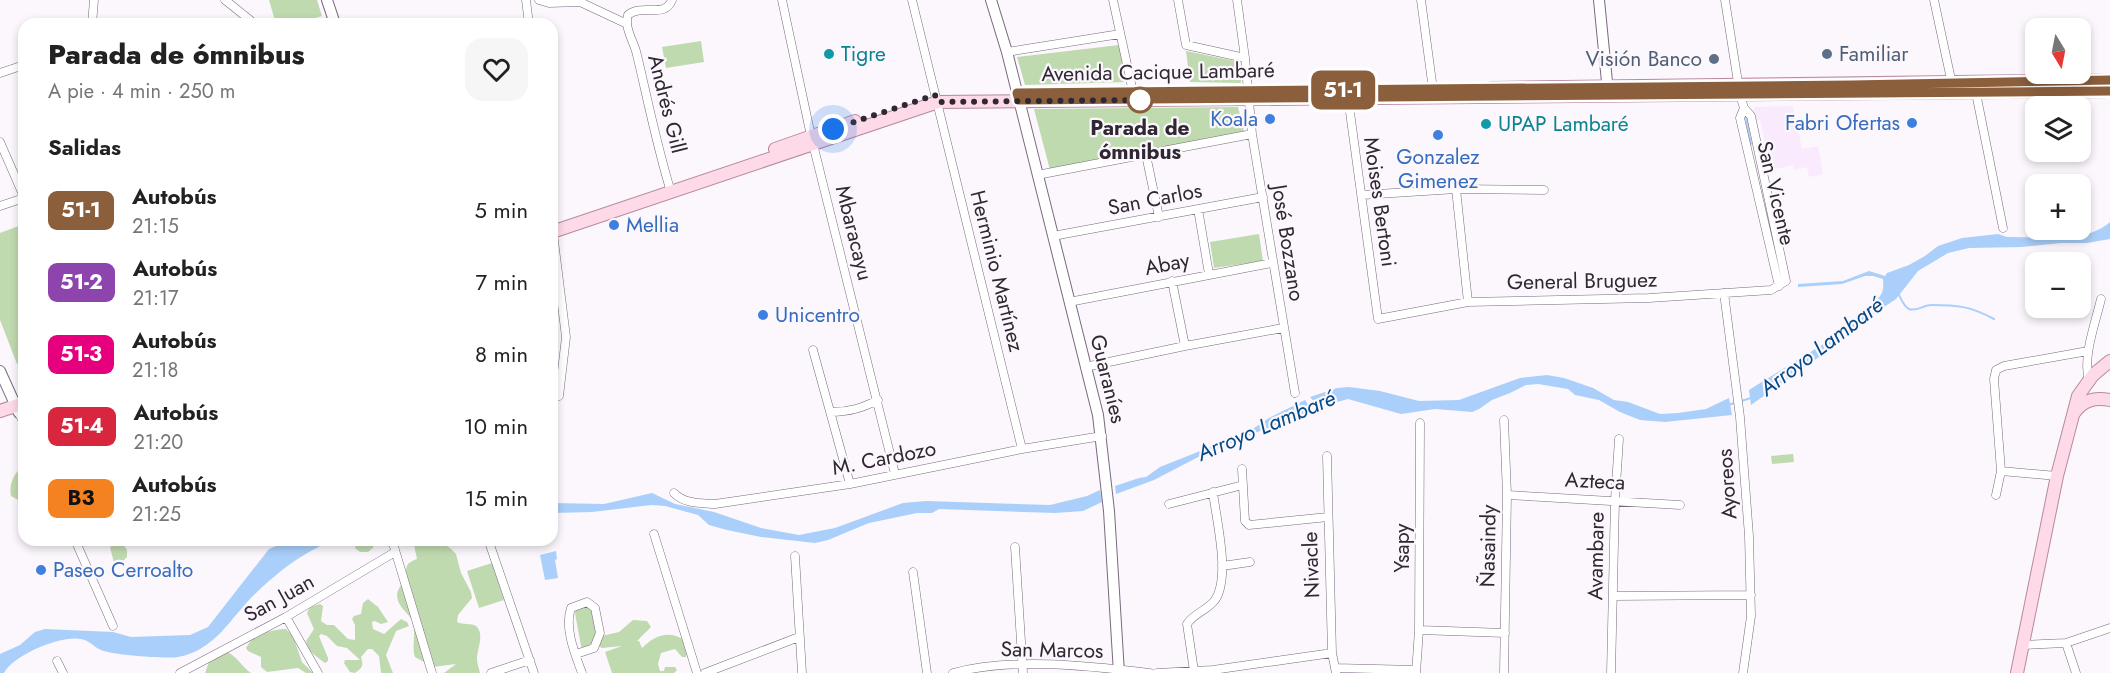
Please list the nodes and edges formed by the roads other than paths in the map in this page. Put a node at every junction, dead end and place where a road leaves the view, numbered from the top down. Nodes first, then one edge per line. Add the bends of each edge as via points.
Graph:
1 (94, 0) edge
2 (225, 0) edge
3 (327, 0) edge
4 (526, 0) edge
5 (539, 0) edge
6 (672, 0) edge
7 (782, 0) edge
8 (912, 0) edge
9 (991, 0) edge
10 (1113, 0) edge
11 (1178, 0) edge
12 (1237, 0) edge
13 (1421, 0) edge
14 (1599, 0) edge
15 (1725, 0) edge
16 (1934, 0) edge
17 (580, 1) edge
18 (92, 18) edge
19 (248, 18) edge
20 (333, 18) edge
21 (528, 18) edge
22 (627, 24) junction
23 (1120, 34) junction
24 (1007, 52) junction
25 (1245, 58) junction
26 (18, 67) edge
27 (0, 73) edge
28 (2110, 80) edge
29 (1975, 87) junction
30 (1953, 88) junction
31 (1739, 90) junction
32 (1608, 91) junction
33 (2110, 91) edge
34 (1433, 93) junction
35 (1347, 94) junction
36 (1248, 95) junction
37 (1135, 96) junction
38 (1018, 97) junction
39 (936, 99) junction
40 (1252, 134) junction
41 (812, 141) junction
42 (0, 142) edge
43 (1146, 154) junction
44 (1037, 175) junction
45 (18, 183) edge
46 (670, 188) junction
47 (1456, 189) junction
48 (1544, 190) dead end
49 (1362, 195) junction
50 (1263, 197) junction
51 (18, 200) edge
52 (0, 207) edge
53 (1198, 209) junction
54 (1159, 217) junction
55 (558, 223) edge
56 (2003, 228) dead end
57 (558, 230) edge
58 (1053, 236) junction
59 (1272, 263) junction
60 (1209, 274) junction
61 (558, 277) edge
62 (1172, 281) junction
63 (1782, 284) joint
64 (1724, 293) junction
65 (2101, 298) dead end
66 (1069, 302) junction
67 (1468, 302) junction
68 (1378, 319) joint
69 (1283, 328) junction
70 (1185, 346) junction
71 (813, 350) dead end
72 (2088, 351) junction
73 (2110, 361) edge
74 (1085, 367) junction
75 (0, 371) edge
76 (2087, 383) junction
77 (1295, 393) dead end
78 (559, 396) dead end
79 (878, 400) junction
80 (2103, 400) edge
81 (18, 405) edge
82 (2110, 407) edge
83 (0, 411) edge
84 (18, 412) edge
85 (831, 412) junction
86 (18, 413) edge
87 (2072, 416) junction
88 (0, 420) edge
89 (1504, 420) dead end
90 (1420, 423) dead end
91 (1102, 436) junction
92 (1619, 439) dead end
93 (1022, 449) junction
94 (1327, 456) dead end
95 (1242, 469) dead end
96 (2001, 471) junction
97 (895, 474) junction
98 (2057, 476) junction
99 (850, 484) junction
100 (1244, 485) junction
101 (1213, 492) junction
102 (674, 493) dead end
103 (1507, 495) junction
104 (1996, 495) dead end
105 (1615, 500) junction
106 (1169, 504) dead end
107 (1680, 505) dead end
108 (1328, 517) junction
109 (654, 534) dead end
110 (78, 546) edge
111 (394, 546) edge
112 (490, 546) edge
113 (1015, 547) dead end
114 (795, 556) dead end
115 (1251, 562) dead end
116 (1222, 566) junction
117 (913, 572) dead end
118 (1613, 596) junction
119 (1751, 596) junction
120 (286, 617) junction
121 (113, 627) dead end
122 (2110, 628) edge
123 (1419, 630) junction
124 (1505, 633) junction
125 (799, 637) junction
126 (2066, 643) junction
127 (2023, 645) junction
128 (1332, 653) junction
129 (576, 654) junction
130 (530, 660) junction
131 (57, 661) dead end
132 (1023, 669) edge
133 (1336, 670) edge
134 (1119, 671) edge
135 (1194, 671) junction
136 (1213, 671) edge
137 (1416, 671) edge
138 (63, 673) edge
139 (180, 673) edge
140 (318, 673) edge
141 (432, 673) edge
142 (491, 673) edge
143 (534, 673) edge
144 (582, 673) edge
145 (697, 673) edge
146 (705, 673) edge
147 (802, 673) edge
148 (927, 673) edge
149 (953, 673) edge
150 (1150, 673) edge
151 (1157, 673) edge
152 (1504, 673) edge
153 (1611, 673) edge
154 (1743, 673) edge
155 (2017, 673) edge
156 (2076, 673) edge

1 - 18 street
2 - 19 street
3 - 20 street
4 - 21 street
5 - 17 street
6 - 22 street via 665,9 634,10 628,15
7 - 41 street, Mbaracayu
8 - 39 street, Herminio Martínez
9 - 24 street, Guaraníes
10 - 23 street
11 - 25 street via 1186,45
12 - 25 street, José Bozzano
13 - 34 street
14 - 32 street
15 - 31 street, San Vicente
16 - 30 street
17 - 22 street
22 - 46 street, Andrés Gill
23 - 24 street
23 - 37 street
24 - 38 street, Guaraníes
25 - 36 street, José Bozzano
26 - 27 street
28 - 29 main road, Avenida Cacique Lambaré
29 - 30 main road, Avenida Cacique Lambaré
29 - 33 main road, Avenida Cacique Lambaré
29 - 56 street
30 - 31 main road, Avenida Cacique Lambaré
31 - 32 main road, Avenida Cacique Lambaré
31 - 63 street, San Vicente via 1744,108 1740,118
32 - 34 main road, Avenida Cacique Lambaré
34 - 35 main road, Avenida Cacique Lambaré
35 - 36 main road, Avenida Cacique Lambaré
35 - 49 street, Moises Bertoni
36 - 37 main road, Avenida Cacique Lambaré
36 - 40 street, José Bozzano
37 - 38 main road, Avenida Cacique Lambaré
38 - 39 main road, Avenida Cacique Lambaré
38 - 44 street, Guaraníes
39 - 41 main road, Avenida Cacique Lambaré
39 - 93 street, Herminio Martínez
40 - 43 street
40 - 50 street, José Bozzano
41 - 46 main road, Avenida Cacique Lambaré
41 - 79 street, Mbaracayu
42 - 45 street
43 - 44 street
43 - 54 street
44 - 58 street, Guaraníes
46 - 55 main road, Avenida Cacique Lambaré
46 - 57 main road, Avenida Cacique Lambaré
47 - 48 street
47 - 49 street
47 - 67 street
49 - 68 street, Moises Bertoni
50 - 53 street, San Carlos
50 - 59 street, José Bozzano
51 - 52 street
53 - 54 street, San Carlos
53 - 60 street
54 - 58 street, San Carlos
58 - 66 street, Guaraníes
59 - 60 street, Abay
59 - 69 street, José Bozzano
60 - 62 street, Abay
61 - 78 street via 566,337
62 - 66 street, Abay
62 - 70 street
63 - 64 street, General Bruguez via 1763,292
64 - 67 street, General Bruguez
64 - 119 street, Ayoreos via 1740,417
65 - 72 street
66 - 74 street, Guaraníes
67 - 68 street, General Bruguez
69 - 70 street
69 - 77 street, José Bozzano
70 - 74 street
71 - 85 street
72 - 76 street
72 - 96 street via 1996,370
73 - 76 main road
74 - 91 street, Guaraníes
75 - 81 street
76 - 80 main road via 2084,392
76 - 87 main road
79 - 85 street via 862,408
79 - 97 street, Mbaracayu
80 - 82 main road
80 - 87 main road via 2078,408
83 - 84 main road
85 - 99 street
86 - 88 main road
87 - 98 main road
89 - 103 street, Ñasaindy
90 - 123 street, Ysapy
91 - 93 street, M. Cardozo
91 - 134 street, Guaraníes
92 - 105 street, Avambare
93 - 97 street, M. Cardozo
94 - 108 street, Nivacle
95 - 100 street
96 - 98 street
96 - 104 street
97 - 99 street, M. Cardozo
98 - 127 main road
99 - 102 street, M. Cardozo via 715,504 684,500
100 - 101 street
100 - 108 street via 1245,521 1249,525
101 - 106 street
101 - 116 street
103 - 105 street, Azteca
103 - 124 street, Ñasaindy
105 - 107 street, Azteca
105 - 118 street, Avambare
108 - 128 street, Nivacle
109 - 145 street
110 - 121 street
111 - 120 street, San Juan
111 - 141 street
112 - 130 street
113 - 132 street
114 - 125 street
115 - 116 street
116 - 135 street via 1220,591 1214,602 1187,624
117 - 148 street
118 - 119 street
118 - 153 street, Avambare
119 - 154 street, Ayoreos
120 - 139 street, San Juan
120 - 140 street
122 - 126 street
123 - 124 street
123 - 137 street, Ysapy
124 - 152 street, Ñasaindy
125 - 146 street
125 - 147 street
126 - 127 street
126 - 156 street
127 - 155 main road
128 - 133 street, Nivacle
128 - 136 street
129 - 129 street via 569,615 571,608 586,602 596,608 600,633 594,648
129 - 144 street
130 - 142 street
130 - 143 street
131 - 138 street
132 - 134 street, San Marcos
132 - 149 street, San Marcos via 973,668
133 - 137 street
134 - 150 street, San Marcos
135 - 136 street
135 - 151 street

